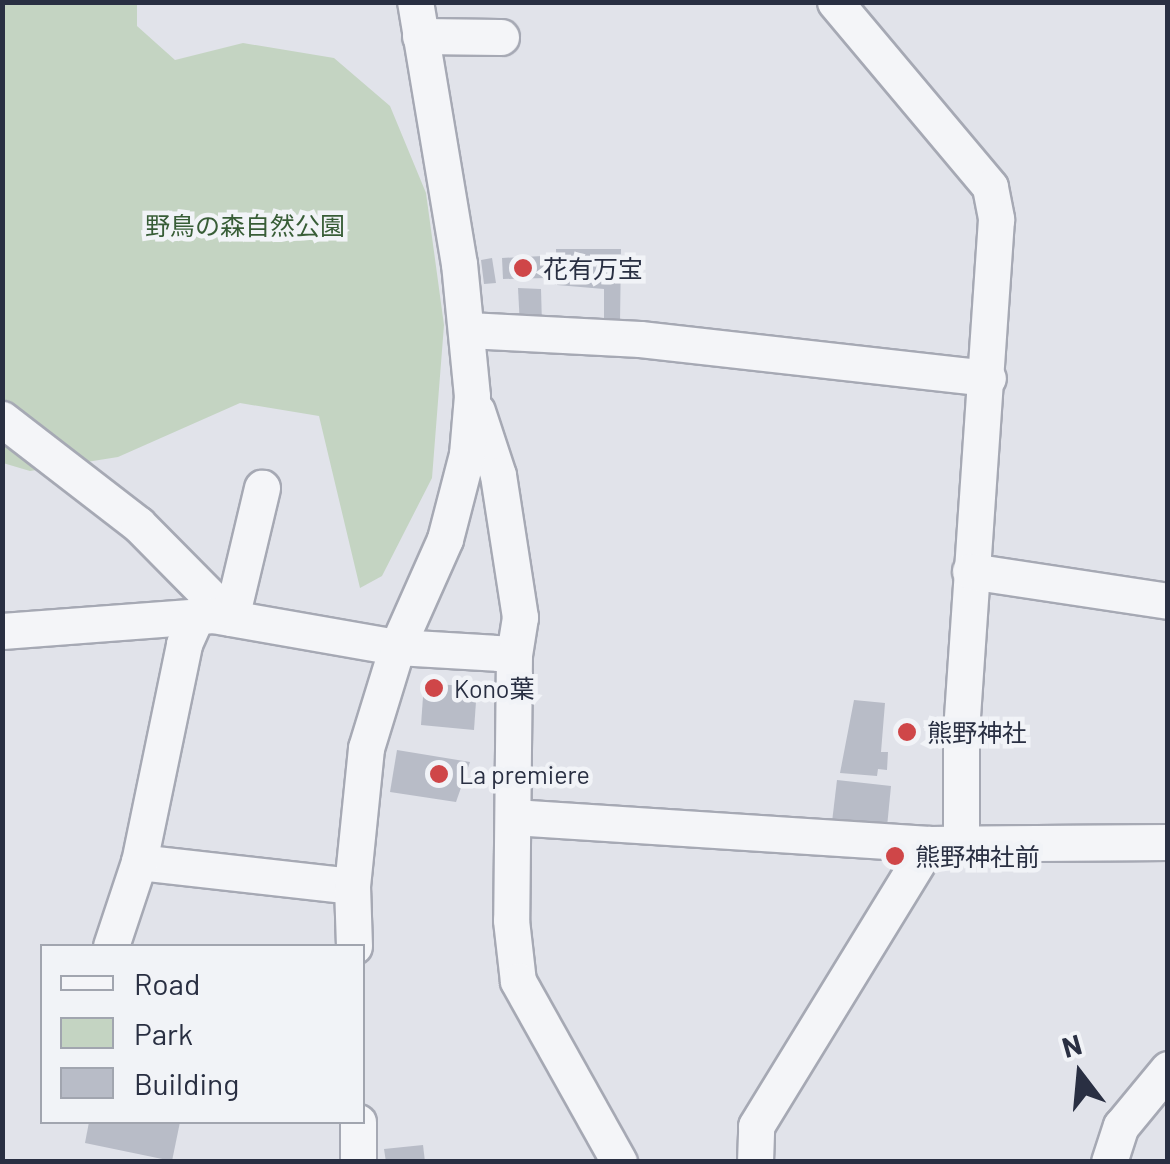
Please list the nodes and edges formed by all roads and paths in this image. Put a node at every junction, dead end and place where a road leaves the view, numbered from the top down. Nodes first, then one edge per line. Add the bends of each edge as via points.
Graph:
1 (834, 2) edge
2 (417, 19) edge
3 (501, 37) dead end
4 (468, 330) junction
5 (988, 378) junction
6 (472, 396) junction
7 (2, 420) edge
8 (262, 488) dead end
9 (970, 571) junction
10 (1168, 601) edge
11 (213, 618) junction
12 (2, 632) edge
13 (397, 647) junction
14 (514, 654) junction
15 (513, 817) junction
16 (1168, 842) edge
17 (945, 844) junction
18 (139, 862) junction
19 (352, 886) junction
20 (112, 944) edge
21 (354, 944) edge
22 (1168, 1068) edge
23 (358, 1124) edge
24 (358, 1162) edge
25 (619, 1162) edge
26 (755, 1162) edge
27 (1110, 1162) edge

1 - 5 street via 990,186 996,219
2 - 3 street
2 - 4 street
4 - 5 street via 624,338
4 - 6 street
5 - 9 street
6 - 13 street via 467,454 444,539
6 - 14 street via 498,475 520,617
7 - 11 street via 138,524
8 - 11 street
9 - 10 street
9 - 17 street
11 - 12 street
11 - 13 street
11 - 18 street via 184,644
13 - 14 street
13 - 19 street via 366,748
14 - 15 street
15 - 17 street
15 - 25 street via 510,920 518,981
16 - 17 street
17 - 26 street via 756,1126
18 - 19 street
18 - 20 street
19 - 21 street
22 - 27 street via 1121,1126
23 - 24 street

